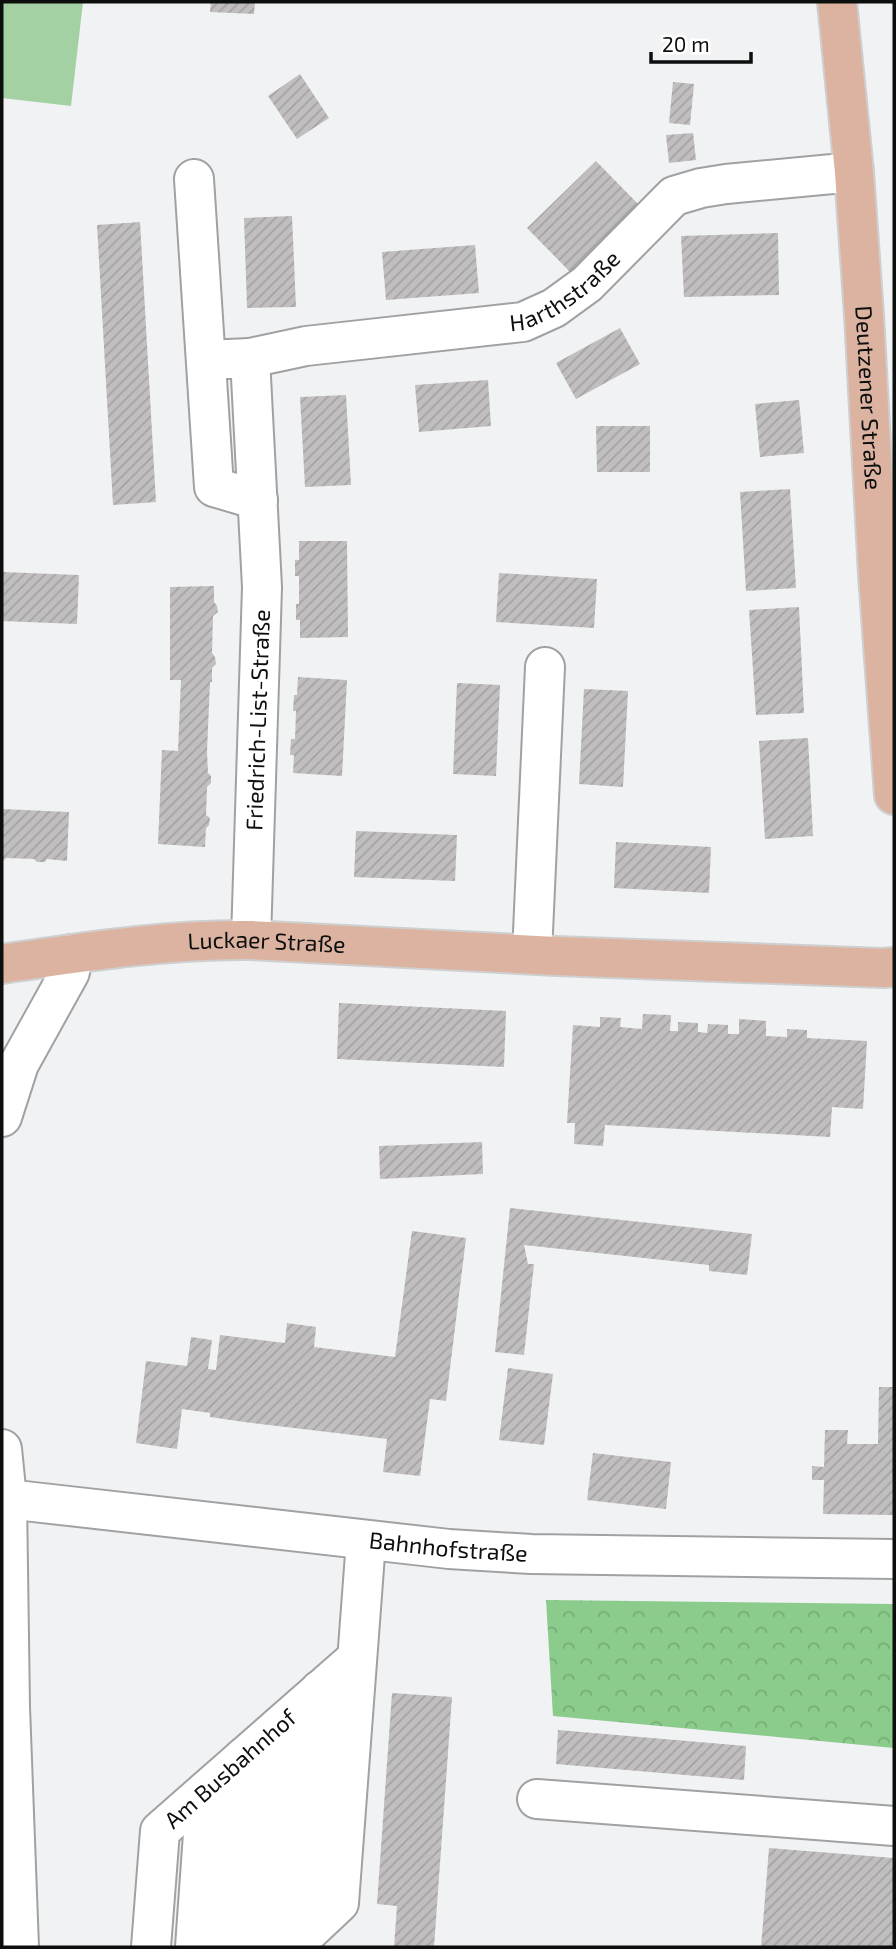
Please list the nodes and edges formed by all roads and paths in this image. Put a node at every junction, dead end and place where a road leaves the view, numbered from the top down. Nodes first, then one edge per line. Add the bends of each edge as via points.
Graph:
1 (836, 2) edge
2 (854, 172) junction
3 (194, 179) dead end
4 (250, 358) junction
5 (206, 360) junction
6 (258, 500) junction
7 (545, 667) dead end
8 (894, 795) edge
9 (251, 940) junction
10 (72, 954) junction
11 (532, 954) junction
12 (2, 964) edge
13 (894, 967) edge
14 (2, 1117) edge
15 (2, 1449) edge
16 (7, 1499) junction
17 (366, 1541) junction
18 (894, 1559) edge
19 (357, 1658) junction
20 (320, 1690) junction
21 (281, 1725) junction
22 (243, 1758) junction
23 (206, 1791) junction
24 (537, 1799) dead end
25 (894, 1826) edge
26 (286, 1944) edge
27 (19, 1947) edge
28 (151, 1947) edge
29 (195, 1947) edge
30 (230, 1947) edge

1 - 2 main road, Deutzener Straße
2 - 4 street, Harthstraße via 726,184 674,196 587,284 554,308 523,322 306,346
2 - 8 main road, Deutzener Straße
3 - 5 street
4 - 5 street
4 - 6 street, Friedrich-List-Straße
5 - 6 street via 214,487
6 - 9 street, Friedrich-List-Straße via 262,587
7 - 11 street
9 - 10 main road, Luckaer Straße via 201,939
9 - 11 main road, Luckaer Straße
10 - 12 main road, Luckaer Straße
10 - 14 street via 70,971 19,1064
11 - 13 main road, Luckaer Straße
15 - 16 street
16 - 17 street, Bahnhofstraße
16 - 27 street
17 - 18 street, Bahnhofstraße via 531,1554
17 - 19 street
19 - 20 street, Am Busbahnhof
19 - 26 street via 339,1903
20 - 21 street, Am Busbahnhof
20 - 26 street
21 - 22 street, Am Busbahnhof
21 - 26 street
22 - 23 street, Am Busbahnhof
22 - 30 street
23 - 28 street, Am Busbahnhof via 160,1830
23 - 29 street
24 - 25 street

